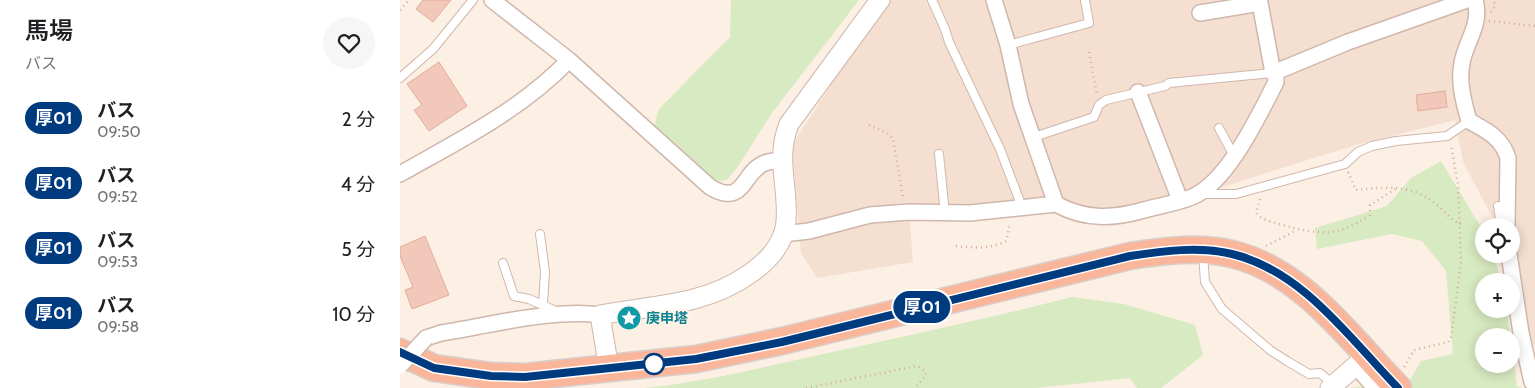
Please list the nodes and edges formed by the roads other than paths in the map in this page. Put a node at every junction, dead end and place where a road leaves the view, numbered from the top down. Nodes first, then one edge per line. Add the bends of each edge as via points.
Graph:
1 (473, 0) edge
2 (492, 0) edge
3 (880, 0) edge
4 (932, 0) edge
5 (994, 0) edge
6 (1085, 0) edge
7 (1467, 0) edge
8 (1475, 0) edge
9 (1200, 13) dead end
10 (1008, 45) junction
11 (569, 60) junction
12 (1272, 73) junction
13 (400, 78) edge
14 (1138, 92) junction
15 (1469, 122) junction
16 (1219, 128) dead end
17 (1031, 138) junction
18 (939, 154) dead end
19 (1234, 156) junction
20 (782, 160) junction
21 (400, 174) edge
22 (1200, 193) junction
23 (1180, 200) junction
24 (1056, 204) junction
25 (1498, 206) dead end
26 (1014, 208) junction
27 (944, 214) junction
28 (1499, 218) edge
29 (1507, 218) edge
30 (540, 234) dead end
31 (783, 234) junction
32 (1203, 251) junction
33 (503, 263) dead end
34 (1510, 263) edge
35 (542, 304) junction
36 (559, 315) junction
37 (600, 315) junction
38 (400, 352) edge
39 (1362, 361) junction
40 (400, 366) edge
41 (609, 369) junction
42 (1532, 380) edge
43 (1332, 387) edge
44 (1389, 387) edge

1 - 13 lane via 433,49
2 - 11 street
3 - 20 street via 790,124 782,143
4 - 26 lane via 948,42 1000,149
5 - 10 street
6 - 10 lane via 1089,23
7 - 12 street
8 - 15 street via 1478,21 1462,64 1460,80
9 - 12 street via 1260,3
10 - 17 street
11 - 20 street via 718,192 740,189 759,167
11 - 21 street via 507,113
12 - 14 lane via 1169,83
12 - 19 street via 1276,82 1243,146
14 - 17 lane via 1112,97 1099,105 1094,117
14 - 23 street
15 - 22 lane via 1447,136 1372,146 1358,152 1345,164 1236,194
15 - 29 street via 1498,139 1505,148 1508,158
16 - 19 lane
17 - 24 street
18 - 27 lane
19 - 22 street
20 - 31 street via 786,205
22 - 23 street
23 - 24 street via 1110,218 1085,215
24 - 26 street
25 - 28 lane
26 - 27 street
27 - 31 street via 903,212 870,215 809,231
30 - 35 lane via 545,272
31 - 37 street via 773,252 759,266 714,292 694,299
32 - 39 highway via 1251,259 1288,280 1315,302
32 - 41 highway via 1176,250 1130,256 782,342 696,359
32 - 43 lane via 1205,282 1222,309 1270,350 1309,374 1320,373
33 - 35 lane via 514,296
34 - 42 street via 1519,324
35 - 36 lane via 558,311
36 - 37 street
36 - 40 street, bridge via 441,333 426,338
37 - 41 street
38 - 41 highway via 434,368 491,376 525,377
39 - 43 street
39 - 44 highway

